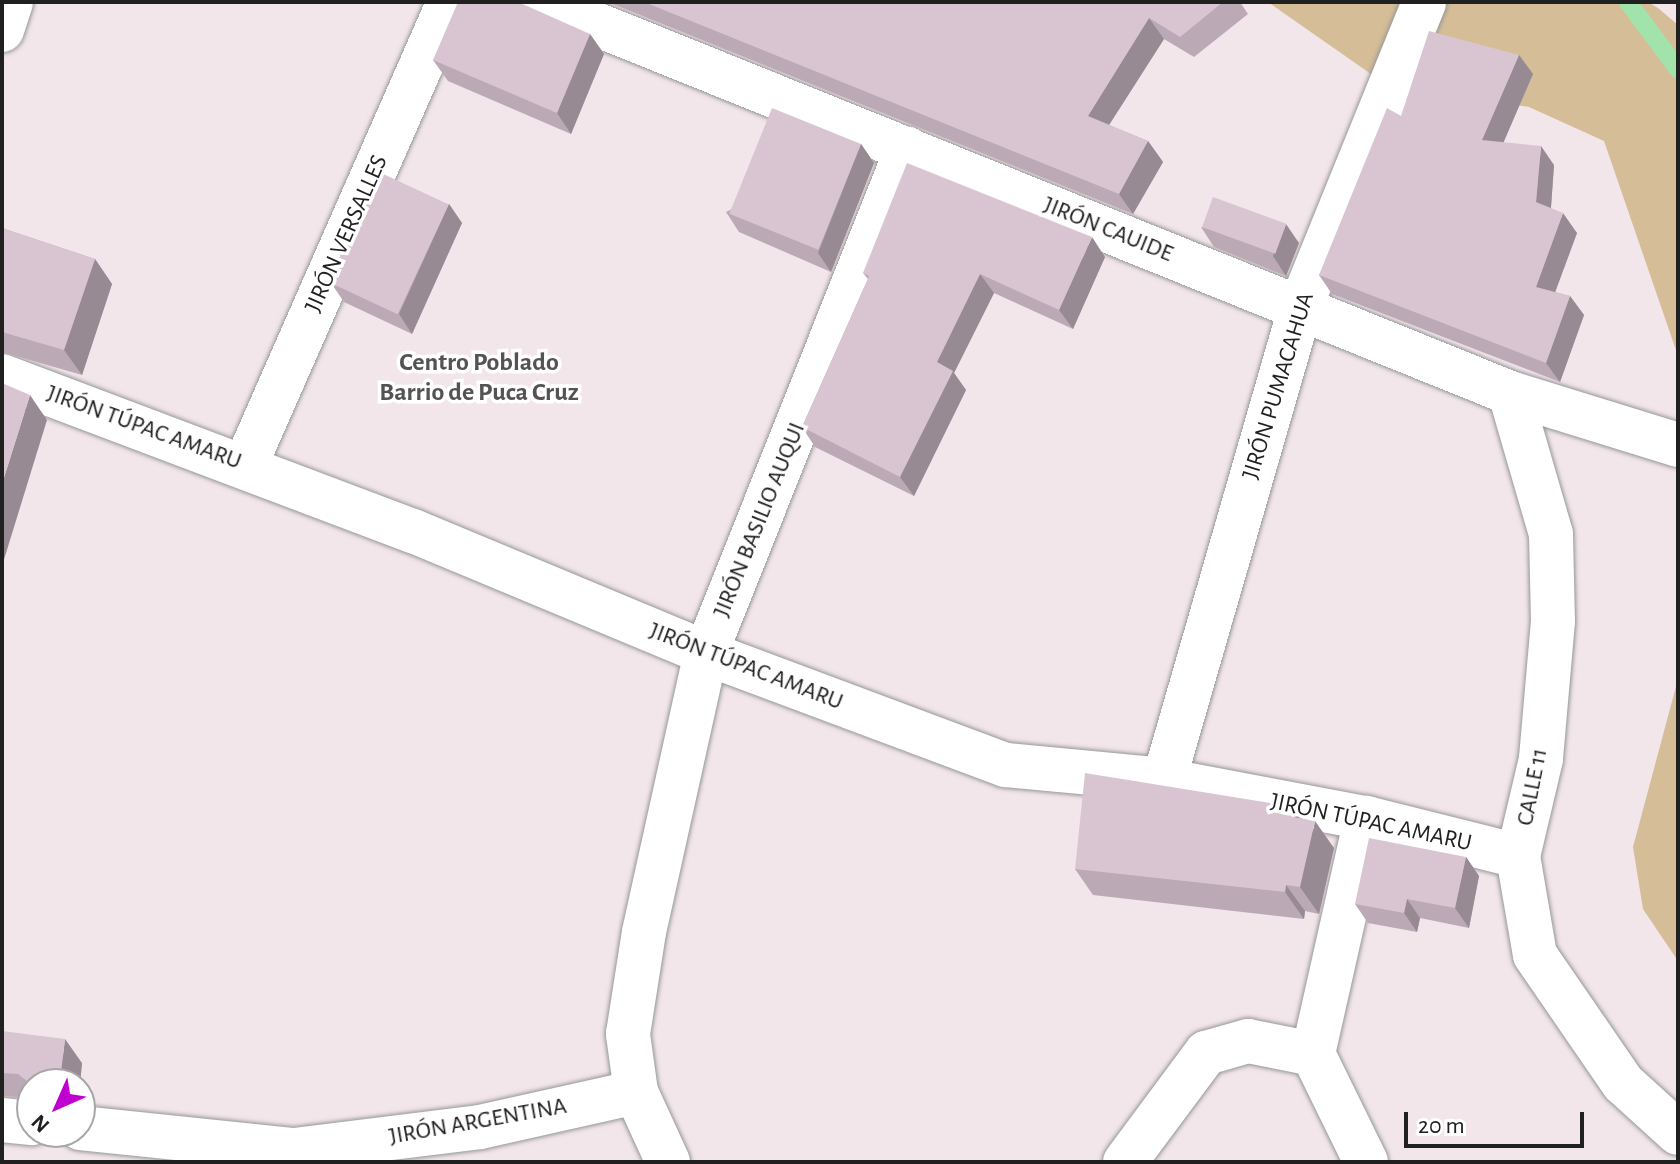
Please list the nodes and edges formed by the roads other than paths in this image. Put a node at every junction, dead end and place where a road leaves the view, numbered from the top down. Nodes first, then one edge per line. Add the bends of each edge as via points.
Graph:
1 (11, 2) edge
2 (449, 2) edge
3 (541, 2) edge
4 (1423, 4) edge
5 (2, 30) edge
6 (907, 149) junction
7 (1300, 308) junction
8 (2, 376) edge
9 (1510, 393) junction
10 (1678, 445) edge
11 (245, 466) junction
12 (706, 653) junction
13 (1164, 780) junction
14 (1366, 818) junction
15 (1518, 856) junction
16 (1313, 1054) junction
17 (636, 1092) junction
18 (96, 1130) edge
19 (1678, 1133) edge
20 (668, 1162) edge
21 (1125, 1162) edge
22 (1366, 1162) edge

1 - 5 street
2 - 11 street, JIRÓN VERSALLES
3 - 6 street, JIRÓN CAUIDE
4 - 7 street, JIRÓN PUMACAHUA
6 - 7 street, JIRÓN CAUIDE
6 - 12 street, JIRÓN BASILIO AUQUI
7 - 9 street, JIRÓN CAUIDE
7 - 13 street, JIRÓN PUMACAHUA
8 - 11 street, JIRÓN TÚPAC AMARU
9 - 10 street, JIRÓN CAUIDE
9 - 15 street, CALLE 11 via 1551,534 1553,607 1541,759
11 - 12 street, JIRÓN TÚPAC AMARU
12 - 13 street, JIRÓN TÚPAC AMARU via 1006,765
12 - 17 street, JIRÓN BASILIO AUQUI via 630,1020
13 - 14 street, JIRÓN TÚPAC AMARU
14 - 15 street, JIRÓN TÚPAC AMARU
14 - 16 street
15 - 19 street, CALLE 11 via 1535,955 1623,1083
16 - 21 street via 1248,1041 1206,1053
16 - 22 street
17 - 18 street, JIRÓN ARGENTINA via 480,1127 294,1150
17 - 20 street, JIRÓN BASILIO AUQUI

